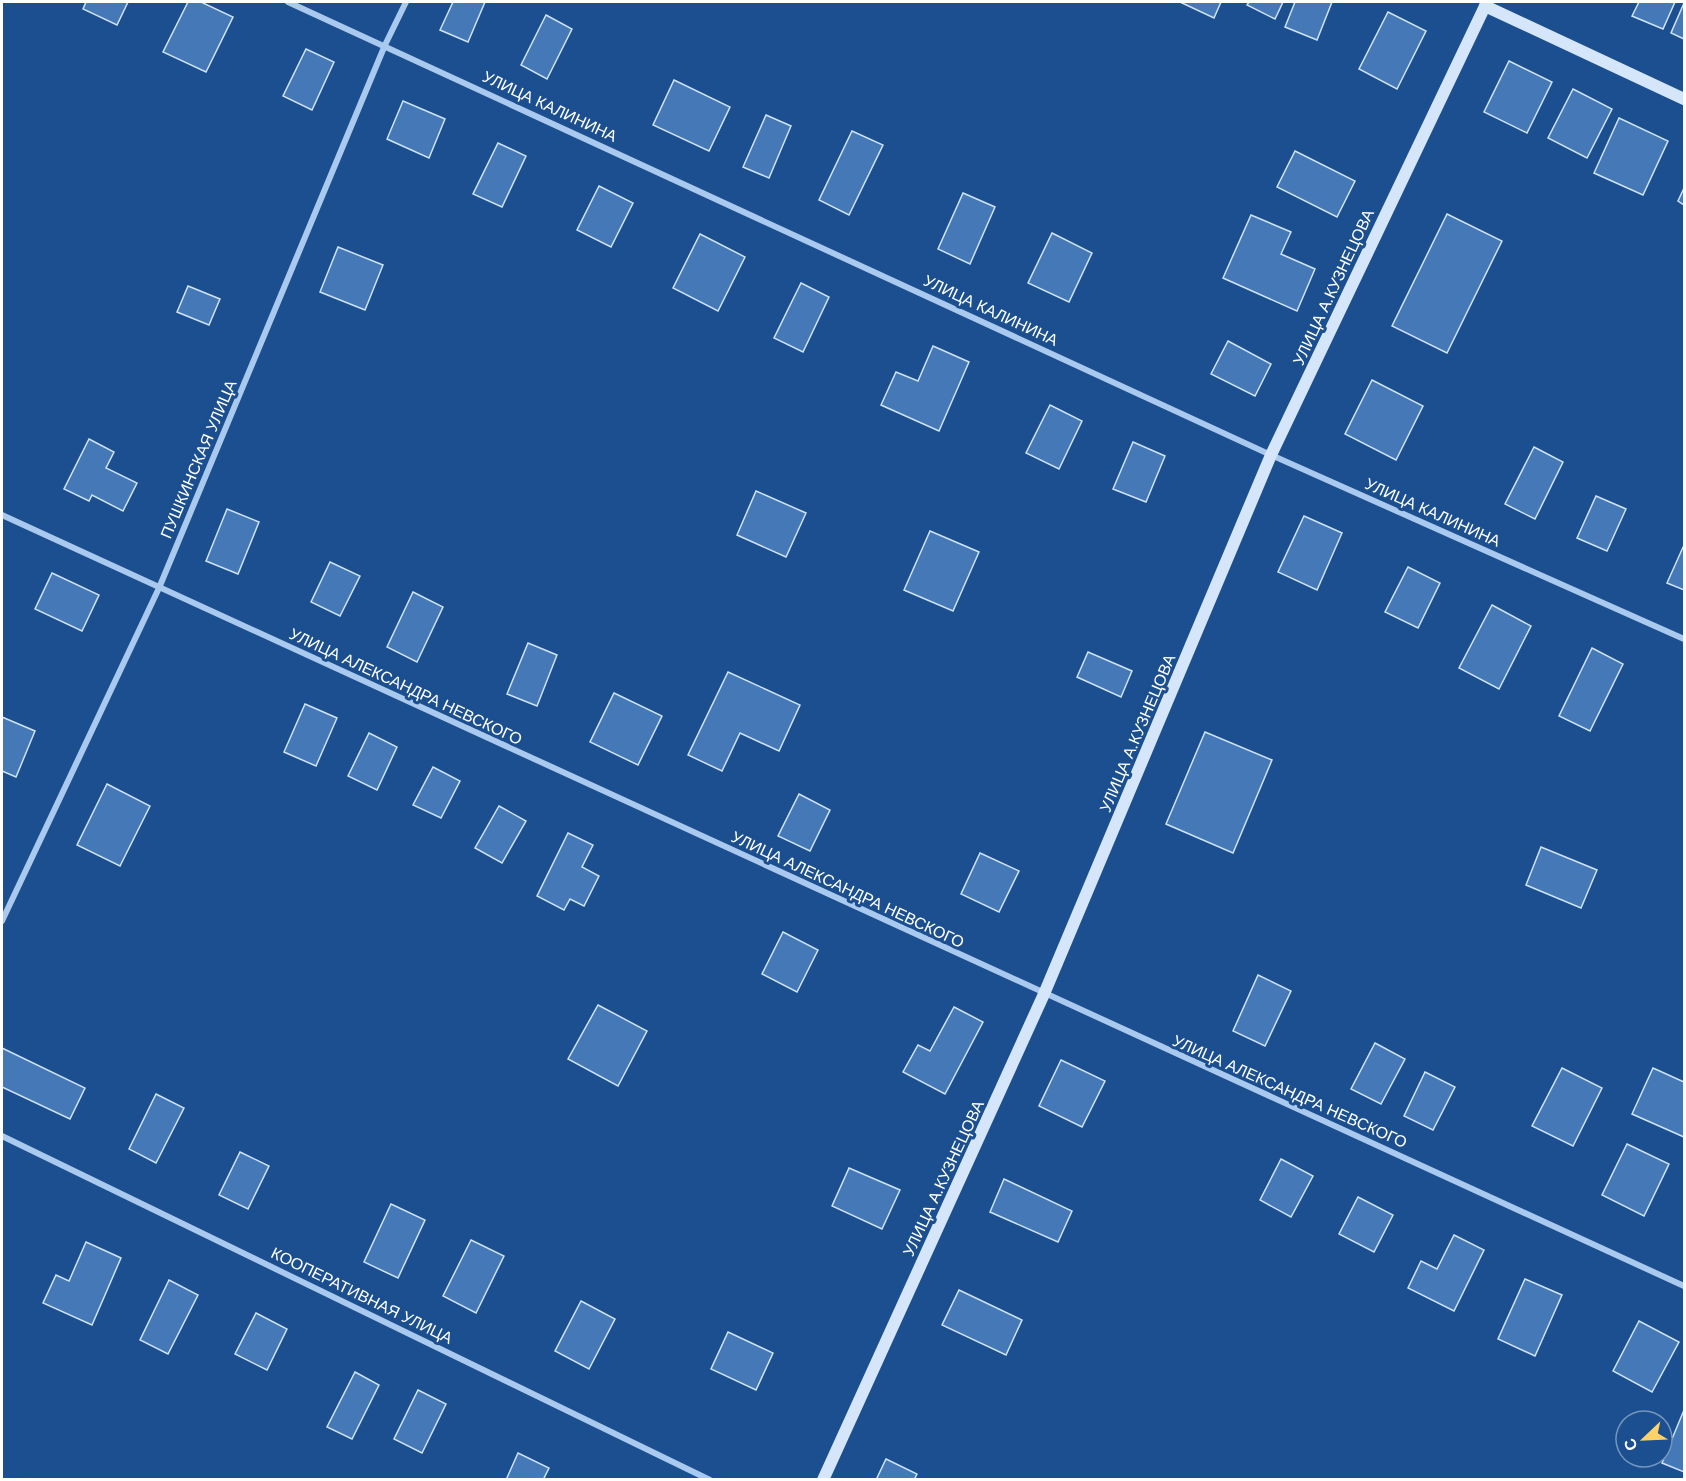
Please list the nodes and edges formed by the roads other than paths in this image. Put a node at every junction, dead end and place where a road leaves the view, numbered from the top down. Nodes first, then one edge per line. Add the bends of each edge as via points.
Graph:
1 (288, 2) edge
2 (406, 2) edge
3 (1483, 3) edge
4 (385, 45) junction
5 (1684, 99) edge
6 (1271, 455) junction
7 (2, 515) edge
8 (159, 588) junction
9 (1684, 639) edge
10 (2, 921) edge
11 (1044, 994) junction
12 (2, 1136) edge
13 (1684, 1286) edge
14 (710, 1479) edge
15 (823, 1479) edge

1 - 4 street, УЛИЦА КАЛИНИНА
2 - 4 street, ПУШКИНСКАЯ УЛИЦА
3 - 5 main road
3 - 6 main road, УЛИЦА А.КУЗНЕЦОВА
4 - 6 street, УЛИЦА КАЛИНИНА
4 - 8 street, ПУШКИНСКАЯ УЛИЦА
6 - 9 street, УЛИЦА КАЛИНИНА
6 - 11 main road, УЛИЦА А.КУЗНЕЦОВА
7 - 8 street, УЛИЦА АЛЕКСАНДРА НЕВСКОГО
8 - 10 street, ПУШКИНСКАЯ УЛИЦА
8 - 11 street, УЛИЦА АЛЕКСАНДРА НЕВСКОГО
11 - 13 street, УЛИЦА АЛЕКСАНДРА НЕВСКОГО
11 - 15 main road, УЛИЦА А.КУЗНЕЦОВА
12 - 14 street, КООПЕРАТИВНАЯ УЛИЦА

